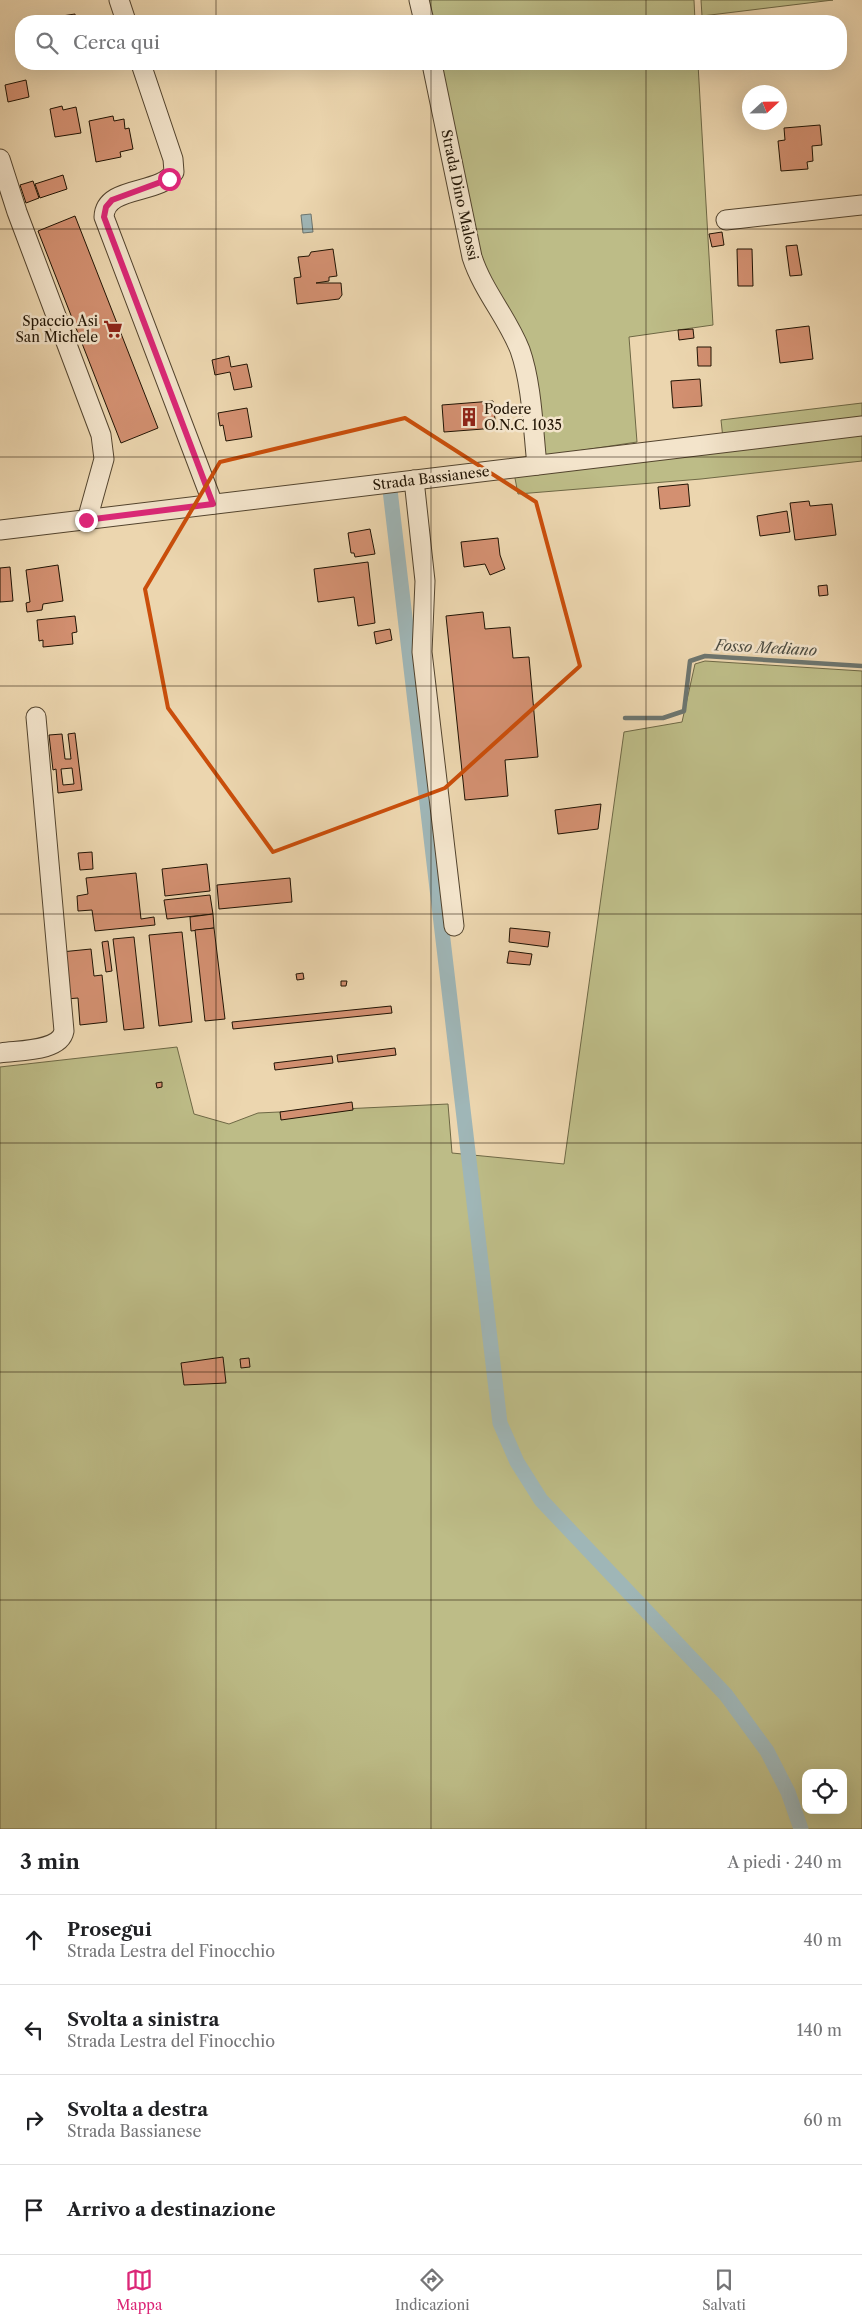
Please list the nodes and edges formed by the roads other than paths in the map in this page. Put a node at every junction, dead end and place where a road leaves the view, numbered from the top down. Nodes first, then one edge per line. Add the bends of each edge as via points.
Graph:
1 (119, 0) edge
2 (419, 0) edge
3 (124, 15) edge
4 (423, 15) edge
5 (143, 70) edge
6 (433, 70) edge
7 (0, 159) edge
8 (862, 205) edge
9 (726, 220) dead end
10 (862, 426) edge
11 (537, 465) junction
12 (414, 480) junction
13 (213, 504) junction
14 (86, 520) junction
15 (0, 530) edge
16 (36, 718) dead end
17 (454, 926) dead end
18 (0, 1053) edge

1 - 3 street
2 - 4 street
5 - 13 street via 173,159 174,172 166,181 112,200 104,217
6 - 11 street, Strada Dino Malossi via 470,249 480,278 513,335 523,363
7 - 14 street via 101,436 104,459
8 - 9 street
10 - 11 street, Strada Bassianese
11 - 12 street, Strada Bassianese
12 - 13 street, Strada Bassianese
12 - 17 street via 425,581 422,652
13 - 14 street, Strada Bassianese
14 - 15 street, Strada Bassianese
16 - 18 street via 64,1031 61,1040 53,1046

